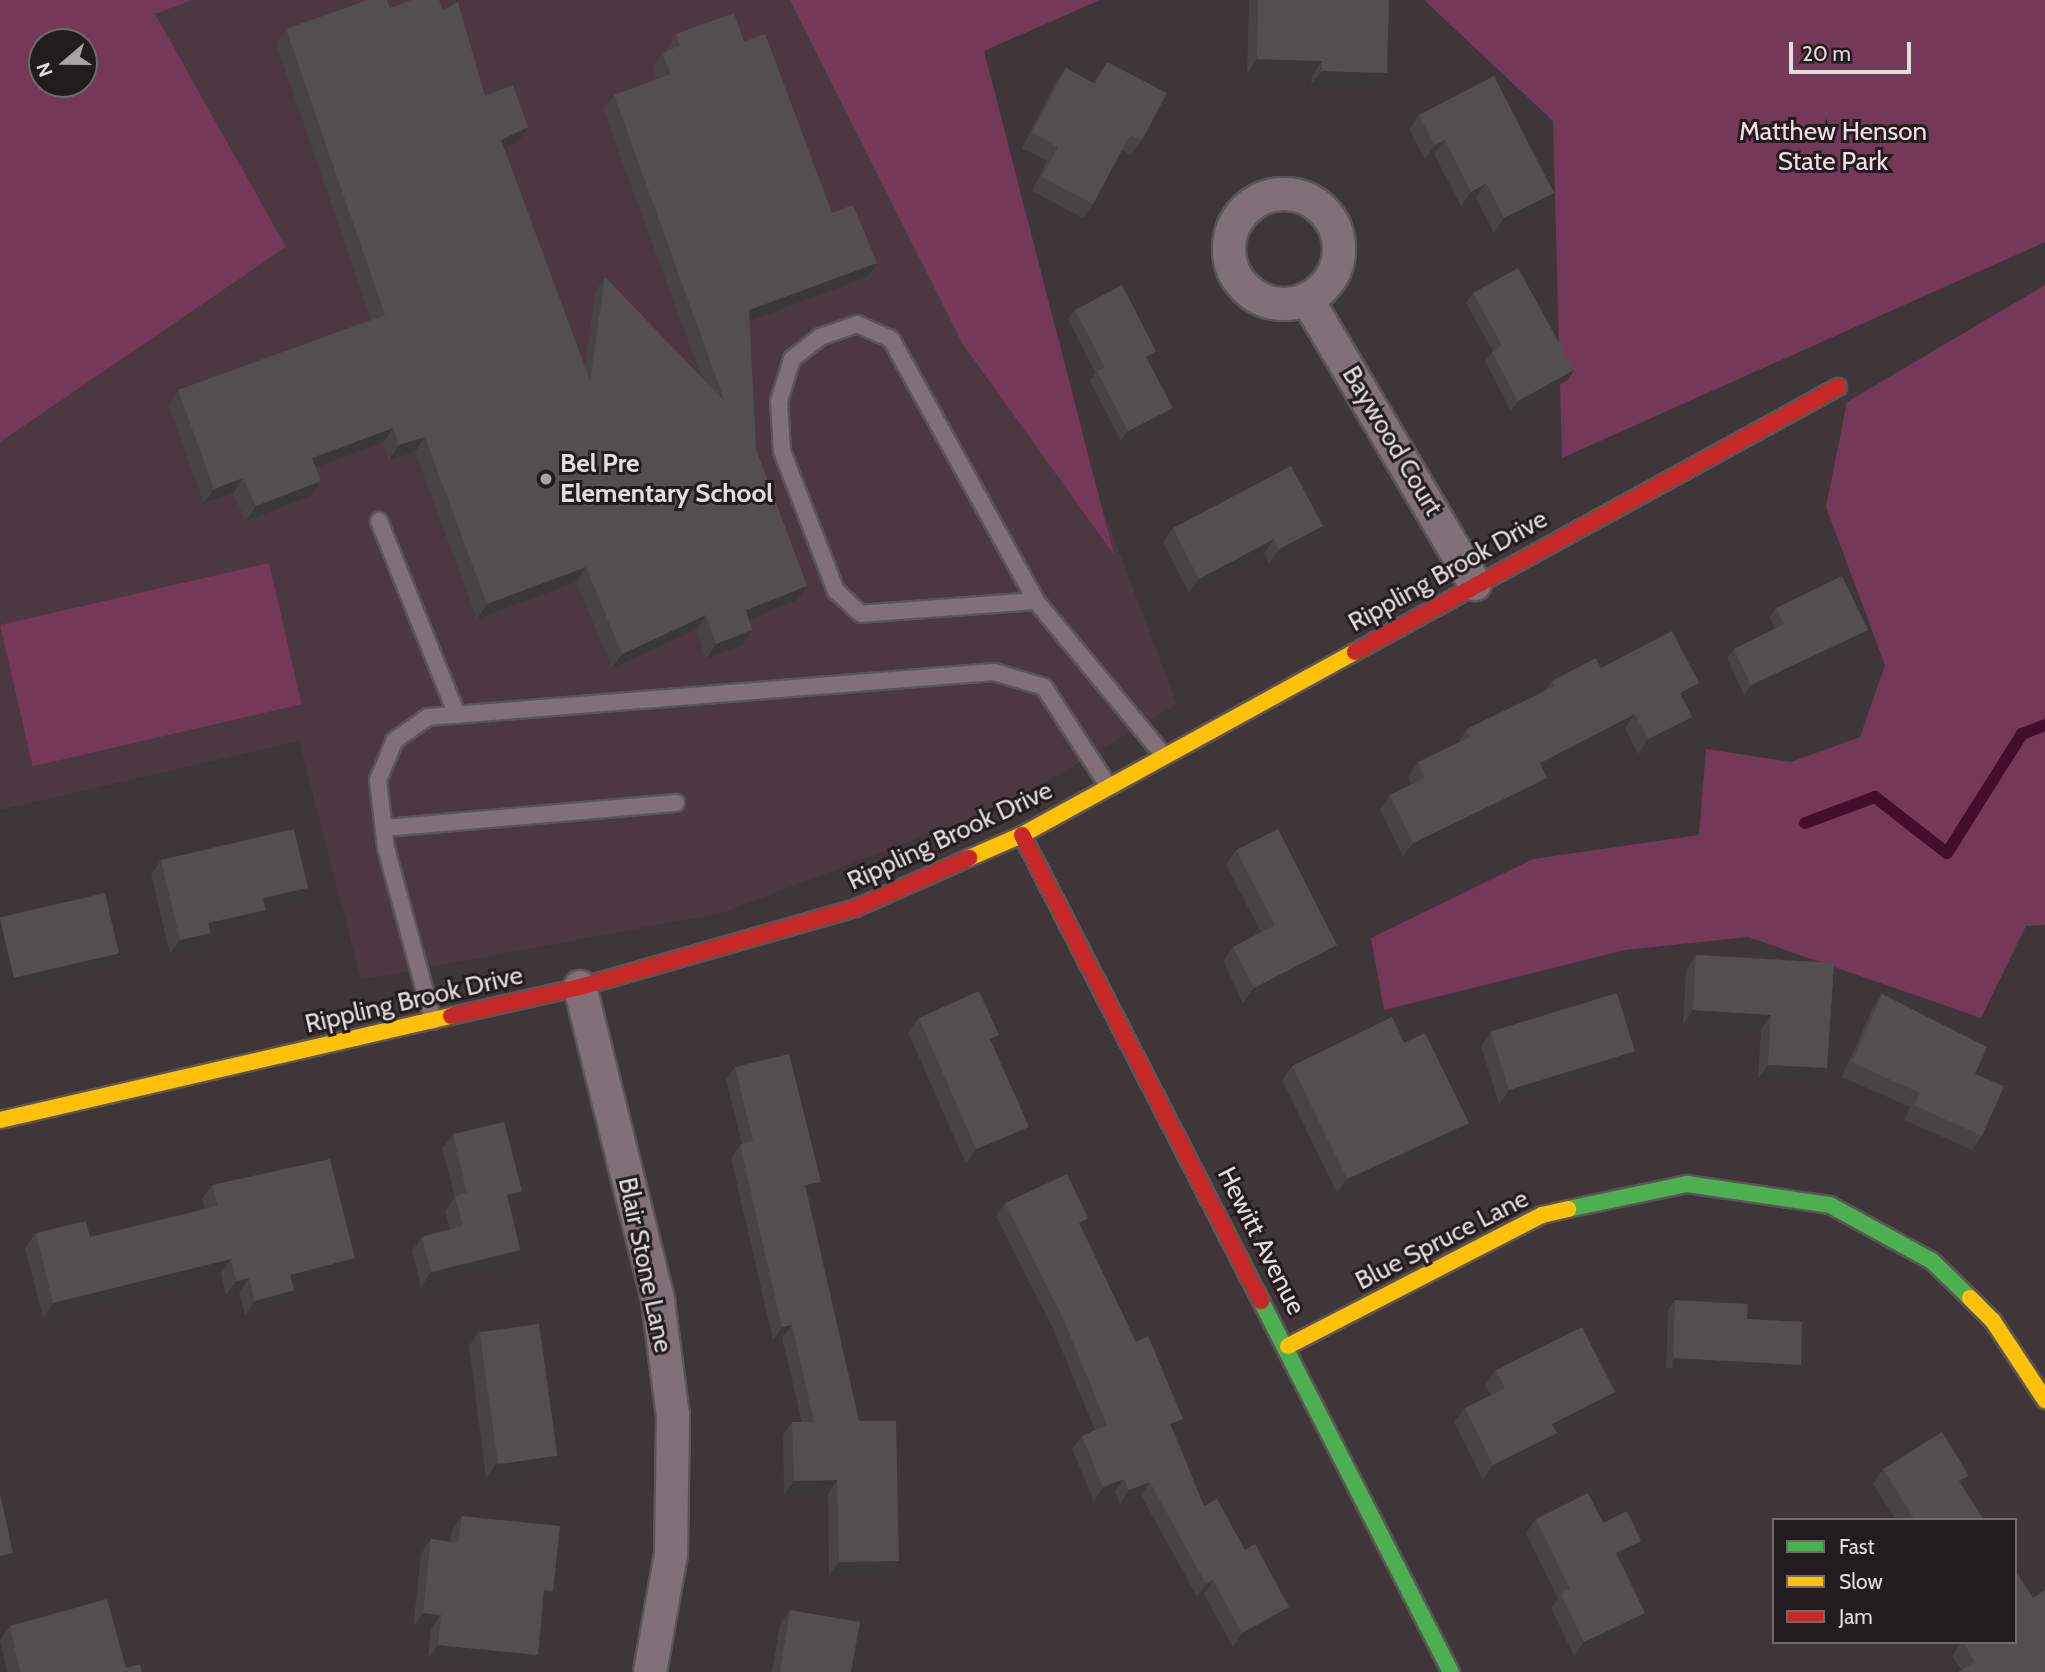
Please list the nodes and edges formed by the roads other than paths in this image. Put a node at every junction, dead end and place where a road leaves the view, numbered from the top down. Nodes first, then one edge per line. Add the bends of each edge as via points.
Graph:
1 (1307, 299) dead end
2 (1838, 387) dead end
3 (379, 521) dead end
4 (1475, 584) junction
5 (1036, 601) junction
6 (457, 715) junction
7 (1164, 756) junction
8 (1109, 787) junction
9 (676, 803) dead end
10 (384, 828) junction
11 (1022, 835) junction
12 (580, 987) junction
13 (433, 1021) junction
14 (0, 1120) edge
15 (1288, 1346) junction
16 (2045, 1400) edge
17 (650, 1672) edge
18 (1451, 1672) edge

1 - 4 street, Baywood Court
2 - 4 street, Rippling Brook Drive
3 - 6 lane
4 - 7 street, Rippling Brook Drive
5 - 5 lane via 891,339 857,324 820,337 792,359 779,401 782,451 836,592 861,614
5 - 7 lane
6 - 8 lane via 994,672 1044,687
6 - 10 lane via 428,717 395,740 378,780
7 - 8 street, Rippling Brook Drive
8 - 11 street, Rippling Brook Drive
9 - 10 lane
10 - 13 lane
11 - 12 street, Rippling Brook Drive via 856,908
11 - 15 street, Hewitt Avenue
12 - 13 street, Rippling Brook Drive
12 - 17 street, Blair Stone Lane via 658,1301 673,1416 671,1553
13 - 14 street, Rippling Brook Drive
15 - 16 street, Blue Spruce Lane via 1542,1215 1687,1184 1830,1205 1932,1261 1993,1321
15 - 18 street, Hewitt Avenue

